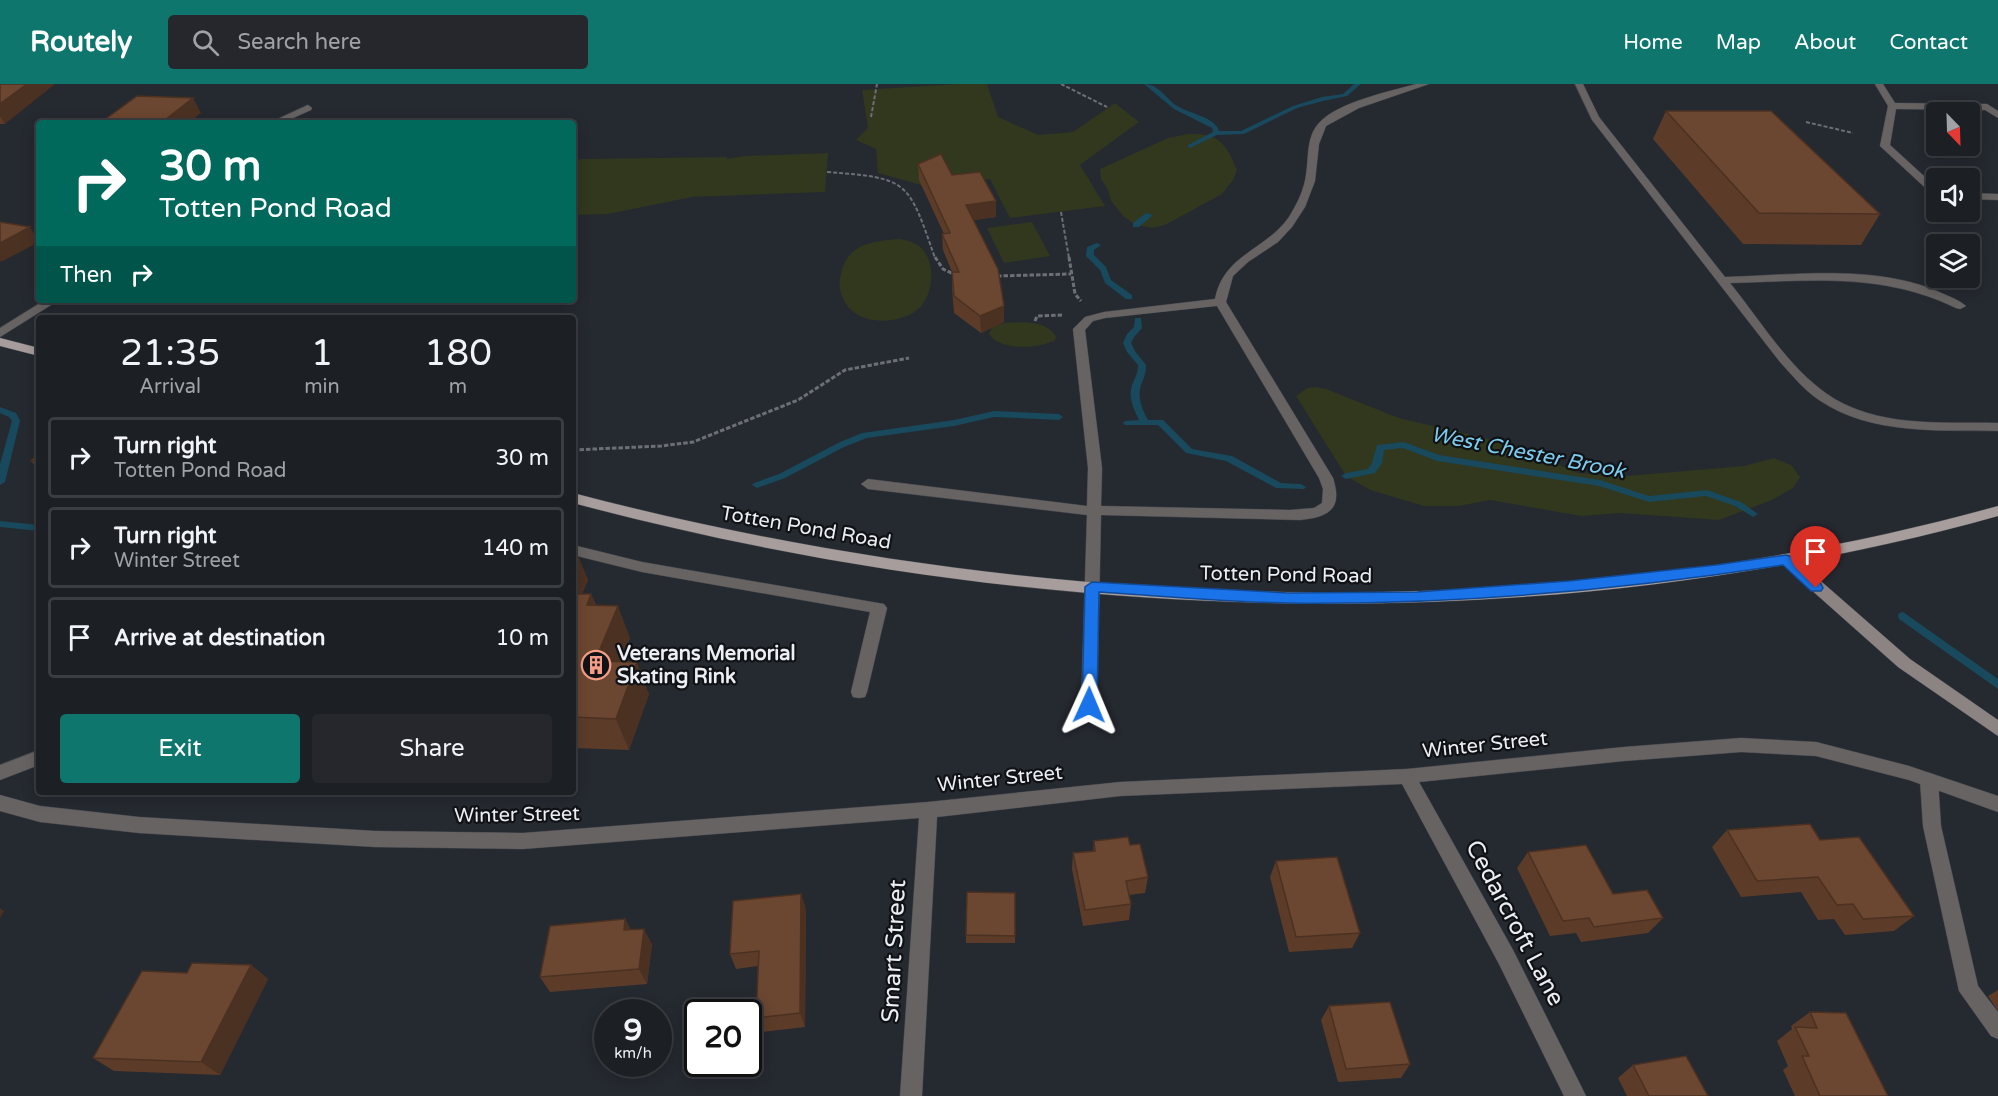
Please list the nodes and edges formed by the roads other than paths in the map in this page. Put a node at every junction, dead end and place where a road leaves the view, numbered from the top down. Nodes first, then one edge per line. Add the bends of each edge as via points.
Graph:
1 (1425, 84) edge
2 (1579, 84) edge
3 (1879, 84) edge
4 (1892, 106) junction
5 (308, 108) dead end
6 (1998, 115) edge
7 (281, 120) edge
8 (1926, 183) edge
9 (1980, 196) edge
10 (1998, 196) edge
11 (1724, 280) junction
12 (1220, 302) junction
13 (48, 303) edge
14 (1960, 306) dead end
15 (0, 333) edge
16 (0, 342) edge
17 (36, 351) edge
18 (1998, 427) edge
19 (867, 484) dead end
20 (576, 499) edge
21 (1096, 511) junction
22 (1998, 511) edge
23 (576, 551) edge
24 (1786, 559) junction
25 (1092, 587) junction
26 (859, 692) dead end
27 (1089, 705) dead end
28 (1998, 729) edge
29 (36, 759) edge
30 (0, 772) edge
31 (1407, 776) junction
32 (1929, 780) junction
33 (0, 803) edge
34 (1998, 804) edge
35 (928, 810) junction
36 (1998, 1029) edge
37 (911, 1096) edge
38 (1575, 1096) edge

1 - 12 street via 1373,100 1324,123 1318,132 1310,181 1300,205 1283,231 1226,276
2 - 11 street via 1595,118
3 - 4 street
4 - 6 street via 1987,107
4 - 8 street via 1885,146
5 - 7 street
9 - 10 street
11 - 14 street via 1887,280 1932,292
11 - 18 street via 1796,372 1831,402 1880,420
12 - 21 street via 1104,315 1089,318 1082,325 1079,334 1093,438
12 - 21 street via 1326,478 1331,502 1317,512 1290,515
13 - 15 street
16 - 17 main road
19 - 21 street
20 - 25 main road, Totten Pond Road via 806,552 940,572
21 - 25 street
22 - 24 main road, Totten Pond Road via 1917,533
23 - 26 street via 658,570 879,608
24 - 25 main road, Totten Pond Road via 1569,586 1406,597 1288,598
24 - 28 street via 1904,663
25 - 27 street
29 - 30 street
31 - 32 street, Winter Street via 1741,745 1816,749
31 - 35 street, Winter Street via 1120,789
31 - 38 street, Cedarcroft Lane via 1506,957
32 - 34 street, Winter Street
32 - 36 street via 1932,826 1969,992
33 - 35 street, Winter Street via 40,814 139,825 375,839 523,841
35 - 37 street, Smart Street

